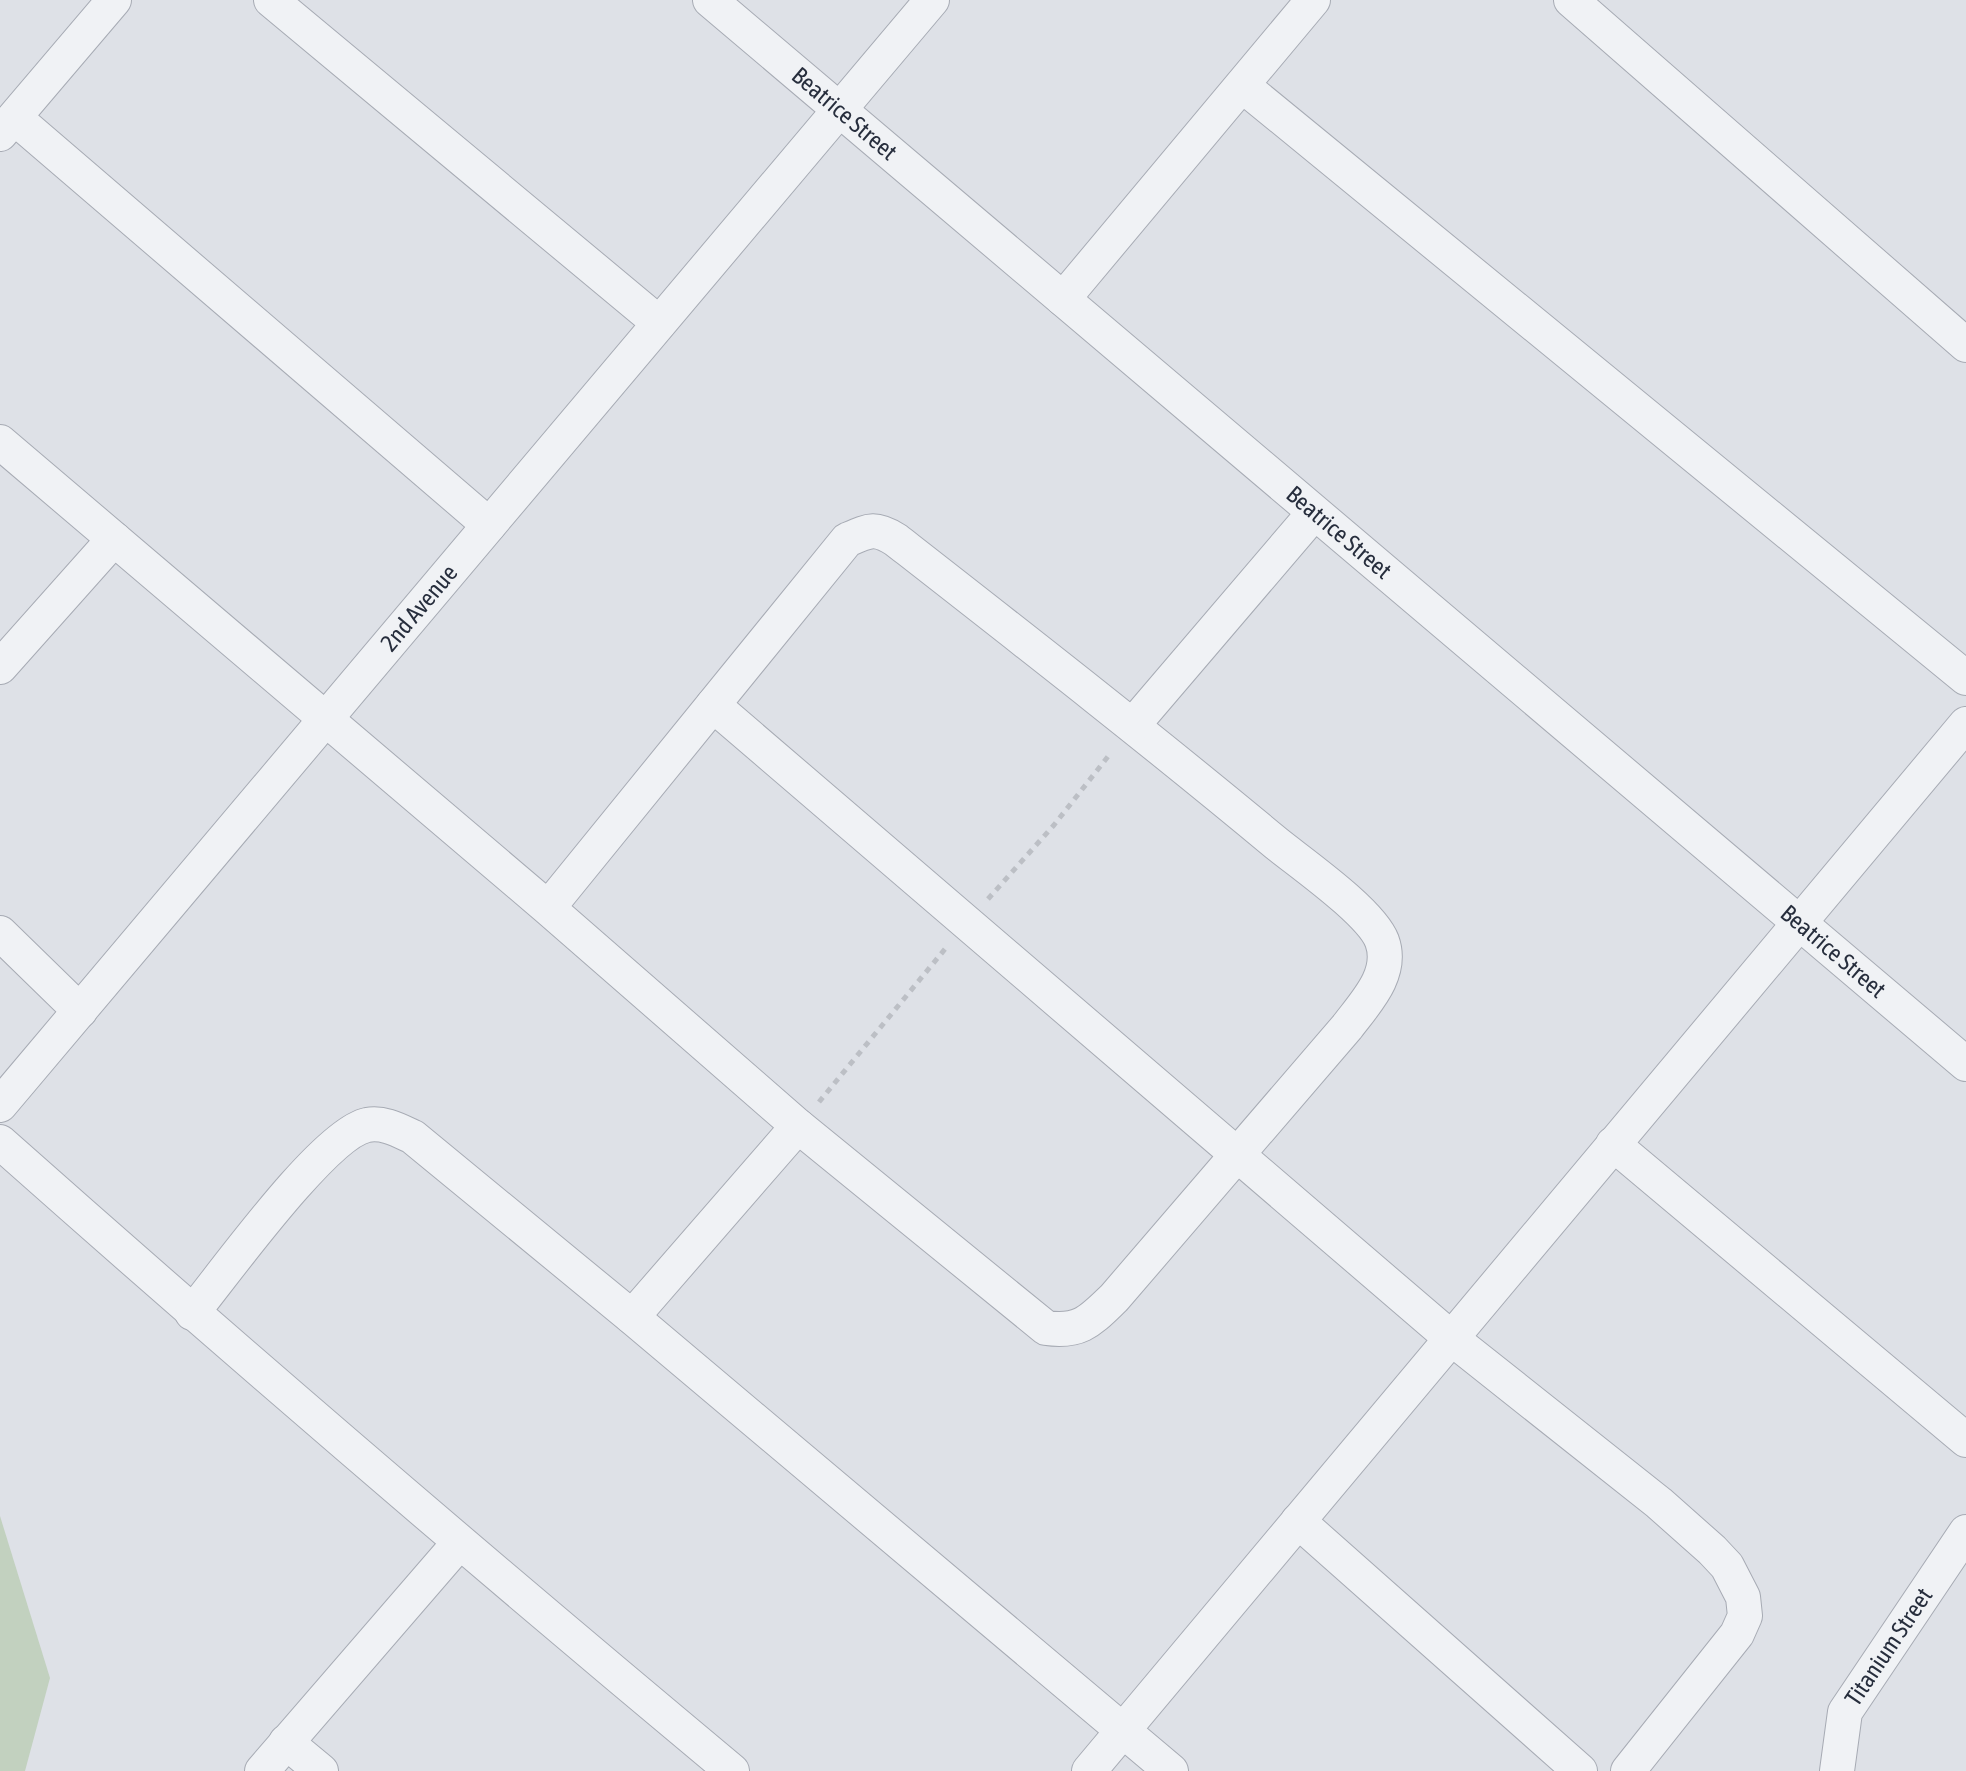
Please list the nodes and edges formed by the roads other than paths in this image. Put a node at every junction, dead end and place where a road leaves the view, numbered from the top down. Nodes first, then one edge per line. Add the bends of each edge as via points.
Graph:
1 (114, 0) edge
2 (271, 0) edge
3 (710, 0) edge
4 (932, 0) edge
5 (1313, 0) edge
6 (1571, 0) edge
7 (1243, 86) junction
8 (839, 109) junction
9 (7, 126) edge
10 (1063, 299) junction
11 (659, 323) junction
12 (1966, 345) edge
13 (0, 442) edge
14 (1314, 513) junction
15 (489, 525) junction
16 (114, 539) junction
17 (0, 667) edge
18 (1966, 678) edge
19 (713, 705) junction
20 (325, 719) junction
21 (1966, 724) edge
22 (1133, 725) junction
23 (548, 908) junction
24 (1798, 922) junction
25 (0, 933) edge
26 (80, 1011) junction
27 (1966, 1064) edge
28 (0, 1105) edge
29 (798, 1126) junction
30 (0, 1142) edge
31 (1613, 1144) junction
32 (1239, 1156) junction
33 (192, 1313) junction
34 (632, 1317) junction
35 (1451, 1338) junction
36 (1966, 1440) edge
37 (1298, 1521) junction
38 (1966, 1532) edge
39 (459, 1543) junction
40 (1124, 1730) junction
41 (286, 1742) junction
42 (262, 1771) edge
43 (321, 1771) edge
44 (732, 1771) edge
45 (1089, 1771) edge
46 (1171, 1771) edge
47 (1580, 1771) edge
48 (1628, 1771) edge
49 (1837, 1771) edge

1 - 9 street
2 - 11 street
3 - 8 street, Beatrice Street
4 - 8 street, 2nd Avenue
5 - 7 street
6 - 12 street
7 - 10 street
7 - 18 street
8 - 10 street, Beatrice Street
8 - 11 street, 2nd Avenue
9 - 15 street
10 - 14 street, Beatrice Street
11 - 15 street, 2nd Avenue
13 - 16 street
14 - 22 street
14 - 24 street, Beatrice Street
15 - 20 street, 2nd Avenue
16 - 17 street
16 - 20 street
19 - 22 street via 847,540 879,530
19 - 23 street
19 - 32 street
20 - 23 street
20 - 26 street, 2nd Avenue
21 - 24 street
22 - 32 street via 1354,908 1382,942 1386,961 1376,989
23 - 29 street
24 - 27 street, Beatrice Street
24 - 31 street
25 - 26 street
26 - 28 street, 2nd Avenue
29 - 32 street via 1029,1316 1046,1328 1063,1330 1091,1320 1114,1298
29 - 34 street
30 - 33 street
31 - 35 street
31 - 36 street
32 - 35 street
33 - 34 street via 335,1143 367,1125 386,1125 438,1155
33 - 39 street
34 - 40 street
35 - 37 street
35 - 48 street via 1659,1503 1712,1550 1737,1582 1745,1616 1737,1634
37 - 40 street
37 - 47 street
38 - 49 street, Titanium Street via 1845,1712
39 - 41 street
39 - 44 street
40 - 45 street
40 - 46 street
41 - 42 street
41 - 43 street

